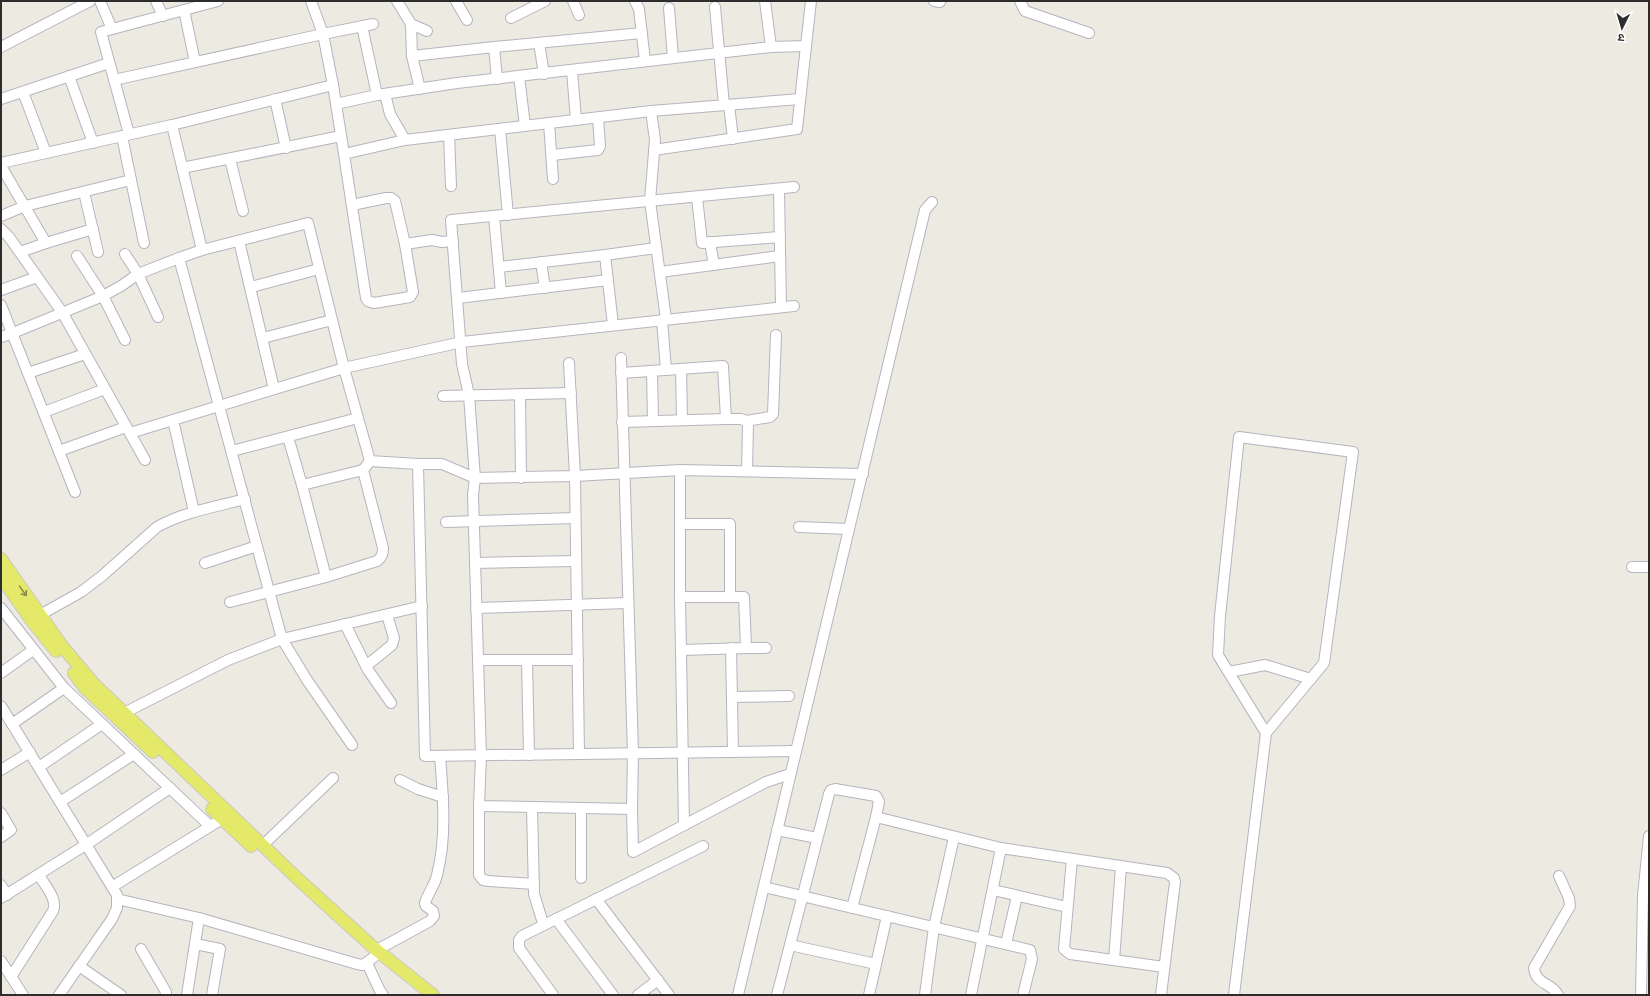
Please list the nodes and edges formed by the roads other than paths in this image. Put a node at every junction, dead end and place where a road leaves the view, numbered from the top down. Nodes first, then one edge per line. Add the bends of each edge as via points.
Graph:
1 (90, 1) edge
2 (100, 1) edge
3 (156, 1) edge
4 (218, 1) edge
5 (311, 1) edge
6 (397, 1) edge
7 (456, 1) edge
8 (544, 1) edge
9 (572, 1) edge
10 (635, 1) edge
11 (765, 1) edge
12 (811, 1) edge
13 (1020, 1) edge
14 (715, 7) dead end
15 (669, 8) dead end
16 (184, 10) junction
17 (580, 15) dead end
18 (163, 16) junction
19 (511, 18) dead end
20 (467, 20) dead end
21 (373, 24) dead end
22 (411, 24) junction
23 (362, 26) junction
24 (112, 29) junction
25 (427, 30) dead end
26 (642, 33) junction
27 (1089, 33) dead end
28 (323, 34) junction
29 (539, 43) junction
30 (806, 46) junction
31 (1, 47) edge
32 (494, 47) junction
33 (771, 47) junction
34 (720, 54) junction
35 (412, 56) junction
36 (673, 58) junction
37 (645, 61) junction
38 (195, 62) junction
39 (109, 63) junction
40 (572, 70) junction
41 (544, 74) junction
42 (69, 76) junction
43 (519, 76) junction
44 (497, 79) junction
45 (114, 80) junction
46 (333, 85) junction
47 (420, 89) junction
48 (23, 92) junction
49 (381, 95) junction
50 (1, 99) edge
51 (275, 99) junction
52 (800, 99) junction
53 (336, 104) junction
54 (726, 105) junction
55 (651, 111) junction
56 (598, 118) junction
57 (576, 120) junction
58 (550, 123) junction
59 (172, 125) junction
60 (525, 126) junction
61 (500, 129) junction
62 (126, 135) junction
63 (449, 135) junction
64 (341, 136) junction
65 (733, 138) junction
66 (405, 140) junction
67 (93, 142) junction
68 (286, 148) junction
69 (654, 150) junction
70 (46, 153) junction
71 (344, 154) junction
72 (552, 156) junction
73 (230, 158) junction
74 (1, 167) edge
75 (182, 168) junction
76 (554, 178) dead end
77 (131, 180) junction
78 (451, 186) dead end
79 (794, 187) dead end
80 (779, 189) junction
81 (84, 192) junction
82 (696, 197) junction
83 (650, 201) junction
84 (932, 202) dead end
85 (352, 205) junction
86 (25, 206) junction
87 (242, 210) dead end
88 (508, 215) junction
89 (1, 216) edge
90 (494, 216) junction
91 (1, 228) edge
92 (93, 229) junction
93 (780, 237) junction
94 (239, 241) junction
95 (453, 241) junction
96 (46, 242) junction
97 (710, 242) junction
98 (144, 243) dead end
99 (405, 244) junction
100 (656, 248) junction
101 (202, 250) junction
102 (20, 252) junction
103 (98, 252) dead end
104 (125, 254) dead end
105 (605, 255) junction
106 (77, 256) dead end
107 (780, 256) junction
108 (179, 258) junction
109 (541, 262) junction
110 (714, 265) junction
111 (499, 267) junction
112 (319, 269) junction
113 (660, 272) junction
114 (138, 274) junction
115 (37, 277) junction
116 (608, 280) junction
117 (251, 287) junction
118 (545, 288) junction
119 (1, 290) edge
120 (501, 293) junction
121 (103, 296) junction
122 (458, 298) junction
123 (1, 305) edge
124 (794, 306) dead end
125 (781, 307) junction
126 (62, 312) junction
127 (158, 317) dead end
128 (332, 320) junction
129 (664, 320) junction
130 (613, 325) junction
131 (12, 333) junction
132 (776, 335) dead end
133 (1, 336) edge
134 (262, 338) junction
135 (124, 340) dead end
136 (462, 342) junction
137 (85, 354) junction
138 (621, 358) dead end
139 (569, 363) dead end
140 (344, 368) junction
141 (681, 369) junction
142 (666, 370) junction
143 (652, 371) junction
144 (28, 373) junction
145 (621, 373) junction
146 (105, 389) junction
147 (274, 389) junction
148 (570, 393) junction
149 (520, 394) junction
150 (469, 395) junction
151 (443, 396) dead end
152 (220, 406) junction
153 (44, 412) junction
154 (358, 418) junction
155 (726, 419) junction
156 (173, 420) junction
157 (682, 420) junction
158 (653, 421) junction
159 (746, 421) junction
160 (622, 422) junction
161 (128, 430) junction
162 (288, 436) junction
163 (59, 451) junction
164 (232, 451) junction
165 (145, 460) dead end
166 (370, 462) junction
167 (418, 464) junction
168 (363, 470) junction
169 (680, 470) junction
170 (747, 471) junction
171 (624, 473) junction
172 (863, 474) junction
173 (575, 476) junction
174 (475, 478) junction
175 (521, 478) junction
176 (302, 485) junction
177 (75, 492) dead end
178 (245, 499) junction
179 (194, 512) junction
180 (575, 518) junction
181 (474, 521) junction
182 (446, 522) dead end
183 (680, 524) junction
184 (799, 528) dead end
185 (849, 529) junction
186 (257, 546) junction
187 (1, 559) edge
188 (576, 561) junction
189 (204, 563) dead end
190 (475, 563) junction
191 (1632, 567) dead end
192 (1649, 567) edge
193 (1, 577) edge
194 (326, 577) junction
195 (269, 591) junction
196 (680, 597) junction
197 (730, 597) junction
198 (230, 602) dead end
199 (628, 604) junction
200 (577, 605) junction
201 (422, 606) junction
202 (476, 608) junction
203 (2, 611) edge
204 (40, 615) junction
205 (387, 615) junction
206 (345, 624) junction
207 (282, 639) junction
208 (731, 648) junction
209 (746, 648) junction
210 (766, 648) dead end
211 (33, 650) junction
212 (682, 650) junction
213 (478, 660) junction
214 (527, 660) junction
215 (578, 660) junction
216 (366, 666) junction
217 (1, 672) edge
218 (1229, 672) junction
219 (1310, 679) junction
220 (64, 688) junction
221 (789, 696) dead end
222 (732, 697) junction
223 (391, 703) dead end
224 (1, 706) edge
225 (121, 716) junction
226 (12, 724) junction
227 (102, 724) junction
228 (1266, 733) junction
229 (352, 744) dead end
230 (796, 751) junction
231 (30, 752) junction
232 (684, 752) junction
233 (733, 752) junction
234 (633, 753) junction
235 (134, 754) junction
236 (579, 754) junction
237 (529, 755) junction
238 (440, 756) junction
239 (481, 756) junction
240 (39, 767) junction
241 (1, 770) edge
242 (790, 774) junction
243 (332, 778) dead end
244 (400, 780) dead end
245 (170, 788) junction
246 (443, 797) junction
247 (60, 802) junction
248 (479, 806) junction
249 (532, 807) junction
250 (581, 808) junction
251 (632, 809) junction
252 (1, 814) edge
253 (876, 816) junction
254 (222, 818) junction
255 (684, 825) junction
256 (210, 826) junction
257 (777, 830) junction
258 (1649, 836) edge
259 (1, 837) edge
260 (954, 837) junction
261 (817, 838) junction
262 (87, 844) junction
263 (262, 845) junction
264 (702, 846) dead end
265 (1001, 848) junction
266 (1072, 859) junction
267 (1121, 867) junction
268 (38, 875) junction
269 (1560, 876) dead end
270 (581, 878) dead end
271 (534, 884) junction
272 (1, 885) edge
273 (112, 887) junction
274 (764, 887) junction
275 (993, 890) junction
276 (4, 896) edge
277 (803, 896) junction
278 (1017, 896) junction
279 (596, 899) junction
280 (117, 900) junction
281 (1067, 907) junction
282 (852, 908) junction
283 (886, 916) junction
284 (199, 918) junction
285 (556, 919) junction
286 (542, 920) dead end
287 (934, 927) junction
288 (983, 939) junction
289 (195, 944) junction
290 (1006, 944) junction
291 (790, 945) junction
292 (141, 949) dead end
293 (372, 957) junction
294 (1114, 960) junction
295 (1, 961) edge
296 (876, 964) junction
297 (79, 966) junction
298 (1164, 967) junction
299 (12, 977) junction
300 (658, 980) junction
301 (23, 995) edge
302 (59, 995) edge
303 (119, 995) edge
304 (166, 995) edge
305 (187, 995) edge
306 (212, 995) edge
307 (383, 995) edge
308 (425, 995) edge
309 (433, 995) edge
310 (553, 995) edge
311 (613, 995) edge
312 (638, 995) edge
313 (669, 995) edge
314 (738, 995) edge
315 (777, 995) edge
316 (869, 995) edge
317 (925, 995) edge
318 (971, 995) edge
319 (1023, 995) edge
320 (1161, 995) edge
321 (1234, 995) edge
322 (1558, 995) edge
323 (1641, 995) edge

1 - 31 street
2 - 24 street
3 - 18 street
4 - 16 street
5 - 28 street
6 - 22 street
7 - 20 street
8 - 19 street
9 - 17 street
10 - 26 street
11 - 33 street
12 - 30 street
13 - 27 street via 1025,11
14 - 34 street
15 - 36 street
16 - 18 street
16 - 38 street
18 - 24 street
21 - 23 street
22 - 25 street
22 - 35 street
23 - 28 street
23 - 49 street
24 - 39 street via 101,32
26 - 29 street
26 - 37 street
28 - 38 street
28 - 46 street
29 - 32 street
29 - 41 street
30 - 33 street
30 - 52 street
32 - 35 street
32 - 44 street
33 - 34 street
34 - 36 street
34 - 54 street
35 - 47 street
36 - 37 street
37 - 40 street
38 - 45 street
39 - 42 street
39 - 45 street
40 - 41 street
40 - 57 street
41 - 43 street
42 - 48 street
42 - 67 street
43 - 44 street
43 - 60 street
44 - 47 street
45 - 62 street
46 - 51 street
46 - 53 street
47 - 49 street
48 - 50 street
48 - 70 street
49 - 53 street
49 - 66 street
51 - 59 street
51 - 68 street
52 - 54 street
52 - 65 street via 797,129
53 - 64 street
54 - 55 street
54 - 65 street
55 - 56 street
55 - 69 street
56 - 57 street
56 - 72 street via 598,150
57 - 58 street
58 - 60 street
58 - 72 street
59 - 62 street
59 - 75 street
60 - 61 street
61 - 63 street
61 - 88 street
62 - 67 street
62 - 77 street
63 - 66 street
63 - 78 street
64 - 68 street
64 - 71 street
65 - 69 street
66 - 71 street
67 - 70 street
68 - 73 street
69 - 83 street
70 - 74 street
71 - 85 street
72 - 76 street
73 - 75 street
73 - 87 street
74 - 86 street
75 - 101 street
77 - 81 street
77 - 98 street
79 - 80 street
80 - 82 street
80 - 93 street
81 - 86 street
81 - 92 street
82 - 83 street
82 - 97 street via 702,243
83 - 88 street
83 - 100 street
84 - 172 street via 926,210
85 - 99 street via 391,198 397,205
85 - 99 street via 368,301 374,303 412,296
86 - 89 street
86 - 96 street
88 - 90 street
90 - 95 street via 451,220
90 - 111 street
91 - 102 street
92 - 96 street
92 - 103 street
93 - 97 street
93 - 107 street
94 - 101 street
94 - 112 street via 308,223
94 - 117 street
95 - 99 street via 432,240
95 - 122 street
96 - 102 street
97 - 110 street
100 - 105 street
100 - 113 street
101 - 108 street
102 - 115 street
104 - 114 street
105 - 109 street
105 - 116 street
106 - 121 street
107 - 110 street
107 - 125 street
108 - 114 street
108 - 152 street
109 - 111 street
109 - 118 street
110 - 113 street
111 - 120 street
112 - 117 street
112 - 128 street
113 - 129 street
114 - 121 street
114 - 127 street
115 - 119 street
115 - 126 street
116 - 118 street
116 - 130 street
117 - 134 street
118 - 120 street
120 - 122 street
121 - 126 street
121 - 135 street
122 - 136 street
123 - 131 street
124 - 125 street
125 - 129 street
126 - 131 street
126 - 137 street
128 - 134 street
128 - 140 street
129 - 130 street
129 - 142 street
130 - 136 street
131 - 133 street
131 - 144 street
132 - 159 street via 773,414 770,417
134 - 147 street
136 - 140 street
136 - 150 street via 462,364
137 - 144 street
137 - 146 street
138 - 145 street
139 - 148 street
140 - 147 street
140 - 154 street
141 - 142 street
141 - 155 street via 723,366
141 - 157 street
142 - 143 street
143 - 145 street
143 - 158 street
144 - 153 street
145 - 160 street
146 - 153 street
146 - 161 street
147 - 152 street
148 - 149 street
148 - 173 street
149 - 150 street
149 - 175 street
150 - 151 street
150 - 174 street
152 - 156 street
152 - 164 street
153 - 163 street
154 - 162 street
154 - 166 street
155 - 157 street
155 - 159 street
156 - 161 street
156 - 179 street
157 - 158 street
158 - 160 street
159 - 170 street
160 - 171 street
161 - 163 street
161 - 165 street
162 - 164 street
162 - 176 street
163 - 177 street
164 - 178 street
166 - 167 street
166 - 168 street
167 - 174 street via 442,464
167 - 201 street
168 - 176 street
168 - 194 street via 383,555 377,562
169 - 170 street
169 - 171 street
169 - 183 street
170 - 172 street
171 - 173 street
171 - 199 street
172 - 185 street
173 - 175 street
173 - 180 street
174 - 175 street
174 - 181 street
176 - 194 street
178 - 179 street
178 - 186 street
179 - 204 street via 157,527 81,592
180 - 181 street
180 - 188 street
181 - 182 street
181 - 190 street
183 - 196 street
183 - 197 street via 730,524
184 - 185 street
185 - 230 street
186 - 189 street
186 - 195 street
187 -> 204 main road
188 - 190 street
188 - 200 street
190 - 202 street
191 - 192 street
193 - 225 main road via 32,621 86,688
194 - 195 street
195 - 198 street
195 - 207 street
196 - 197 street
196 - 212 street
197 - 209 street via 744,597
199 - 200 street
199 - 234 street
200 - 202 street
200 - 215 street
201 - 205 street
201 - 238 street via 425,756
202 - 213 street
203 - 211 street
204 - 225 main road via 82,672
205 - 206 street
205 - 216 street via 394,638 392,644
206 - 207 street
206 - 216 street
207 - 225 street via 228,660
207 - 229 street
208 - 209 street
208 - 212 street
208 - 222 street
209 - 210 street
211 - 217 street
211 - 220 street
212 - 232 street
213 - 214 street
213 - 239 street
214 - 215 street
214 - 237 street
215 - 236 street
216 - 223 street
218 - 219 street via 1264,665
218 - 219 street via 1218,655 1239,437 1353,452 1324,663
218 - 228 street
219 - 228 street
220 - 226 street
220 - 227 street
221 - 222 street
222 - 233 street
224 - 226 street
225 - 254 main road
225 - 263 main road
226 - 231 street
227 - 235 street
227 - 240 street
228 - 321 street
230 - 233 street
230 - 242 street
231 - 240 street
231 - 241 street
232 - 233 street
232 - 234 street
232 - 255 street
234 - 236 street
234 - 251 street
235 - 245 street
235 - 247 street
236 - 237 street
237 - 239 street
238 - 239 street
238 - 246 street
239 - 248 street
240 - 247 street
242 - 255 street via 766,782
242 - 257 street
243 - 263 street
244 - 246 street
245 - 256 street
245 - 262 street
246 - 293 street via 440,863 437,877 425,903 434,913 433,919
247 - 262 street
248 - 249 street
248 - 271 street via 479,875 488,882
249 - 250 street
249 - 271 street
250 - 251 street
250 - 270 street
251 - 255 street via 633,852
252 - 259 street via 11,830
253 - 260 street
253 - 261 street via 879,802 876,796 831,790
253 - 282 street
254 - 256 street
254 - 293 main road
256 - 273 street
257 - 261 street
257 - 274 street
258 - 323 street via 1643,896
260 - 265 street
260 - 287 street
261 - 277 street
262 - 268 street
262 - 273 street
263 - 293 main road
264 - 279 street
265 - 266 street
265 - 275 street
266 - 267 street
266 - 281 street
267 - 294 street
267 - 298 street via 1167,873 1174,878
268 - 276 street
268 - 299 street via 55,905
269 - 322 street via 1570,906 1534,968 1538,979 1555,989
271 - 286 street via 534,894
272 - 276 street
273 - 280 street
274 - 277 street
274 - 314 street
275 - 278 street
275 - 288 street
277 - 282 street
277 - 291 street
278 - 281 street
278 - 290 street
279 - 285 street
279 - 300 street
280 - 284 street
280 - 297 street via 117,908 112,919
281 - 294 street via 1064,948 1070,954
282 - 283 street
283 - 287 street
283 - 296 street
284 - 289 street
284 - 293 street via 357,964 363,965
285 - 310 street via 522,936 518,944
285 - 311 street
287 - 288 street
287 - 317 street
288 - 290 street
288 - 318 street
289 - 305 street
289 - 306 street via 220,949
290 - 319 street via 1030,950 1032,954
291 - 296 street
291 - 315 street
292 - 304 street
293 - 307 street via 379,989
293 - 308 main road
293 - 309 main road
294 - 298 street
295 - 299 street
296 - 316 street
297 - 302 street
297 - 303 street
298 - 320 street
299 - 301 street
300 - 312 street
300 - 313 street

